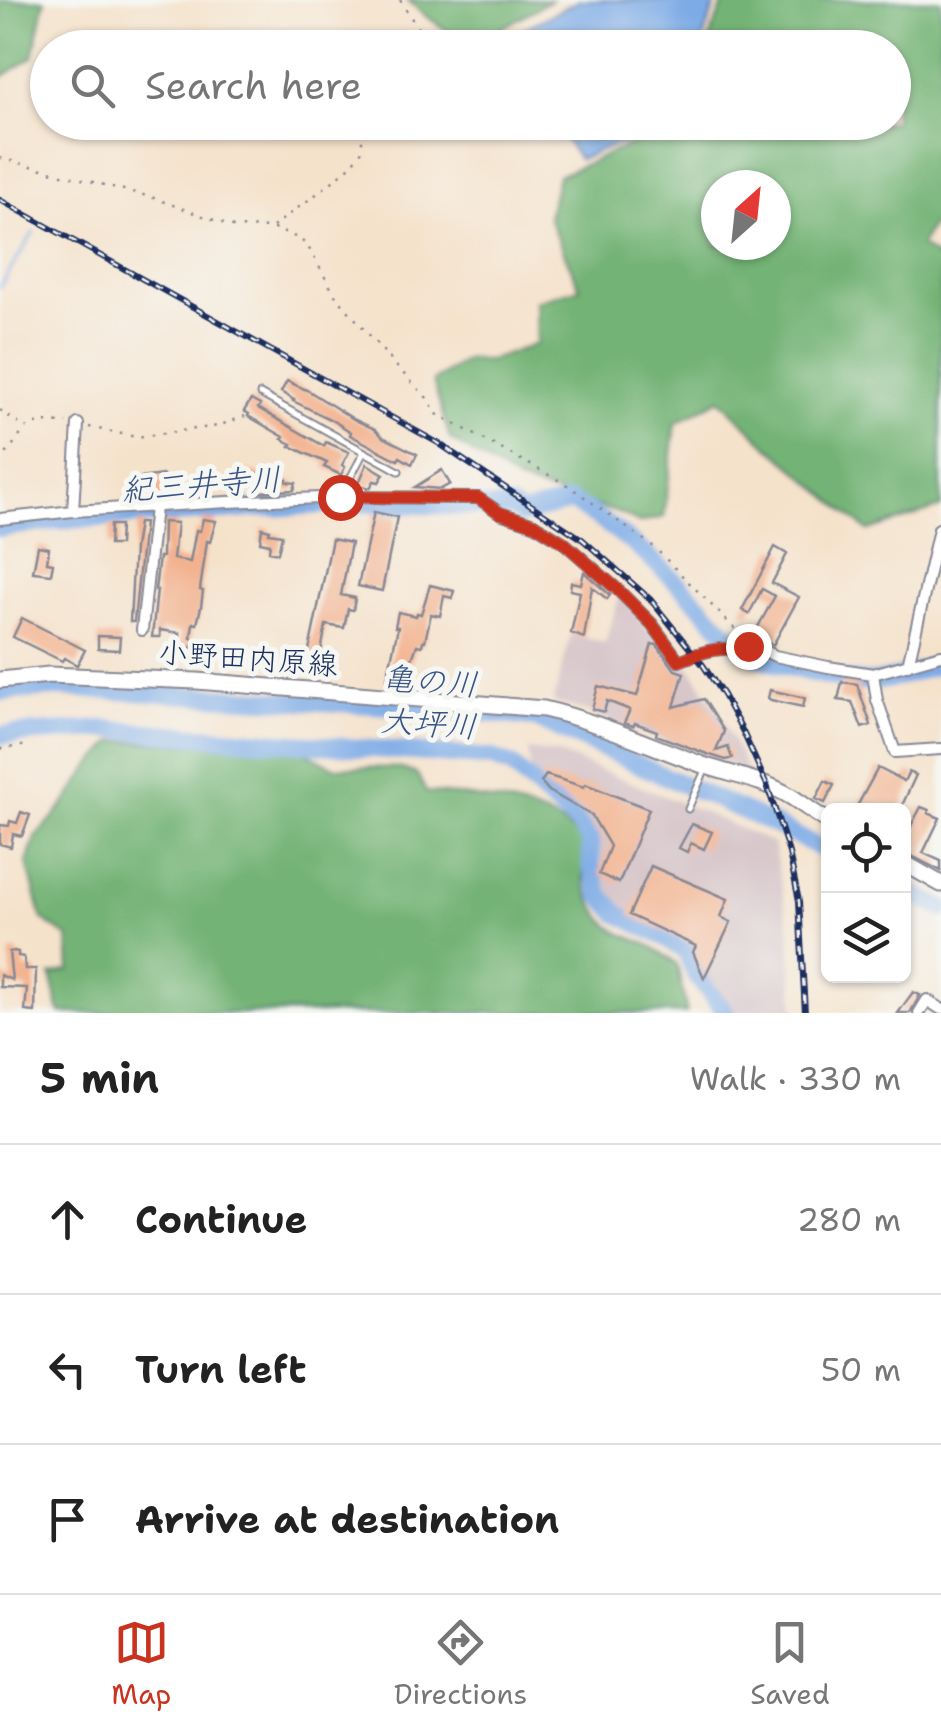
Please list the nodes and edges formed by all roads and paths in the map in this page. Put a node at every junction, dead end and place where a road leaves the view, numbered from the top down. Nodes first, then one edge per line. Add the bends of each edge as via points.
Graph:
1 (400, 0) edge
2 (419, 30) edge
3 (362, 140) edge
4 (0, 158) edge
5 (272, 228) junction
6 (260, 394) dead end
7 (0, 410) edge
8 (245, 416) dead end
9 (78, 424) junction
10 (26, 428) junction
11 (364, 452) junction
12 (0, 462) edge
13 (400, 471) dead end
14 (340, 497) junction
15 (72, 511) junction
16 (154, 513) junction
17 (0, 518) edge
18 (939, 529) edge
19 (142, 630) dead end
20 (747, 647) junction
21 (941, 656) edge
22 (908, 665) junction
23 (874, 674) junction
24 (0, 680) edge
25 (30, 746) dead end
26 (0, 749) edge
27 (941, 749) edge
28 (705, 769) junction
29 (688, 808) dead end
30 (821, 817) edge
31 (911, 867) edge
32 (941, 884) edge
33 (941, 1010) edge
34 (919, 1013) edge

1 - 2 path
3 - 5 path via 360,154 341,173
4 - 5 path via 151,197 233,227
5 - 20 path via 307,245 335,295 437,414 568,486 654,548
6 - 11 lane
7 - 10 path
8 - 9 path via 136,438
9 - 10 path
9 - 15 street
10 - 12 path
11 - 13 lane
11 - 14 lane
14 - 16 street
14 - 20 street via 478,498 563,542 652,624 679,661
15 - 16 street
15 - 17 street
16 - 19 street
18 - 22 street
20 - 23 street
21 - 22 street
22 - 23 street
23 - 27 street via 896,752
24 - 28 main road, 小野田内原線 via 196,680 544,708
25 - 26 path
28 - 29 lane
28 - 30 main road, 小野田内原線 via 767,785
31 - 32 main road
33 - 34 street via 927,1000

